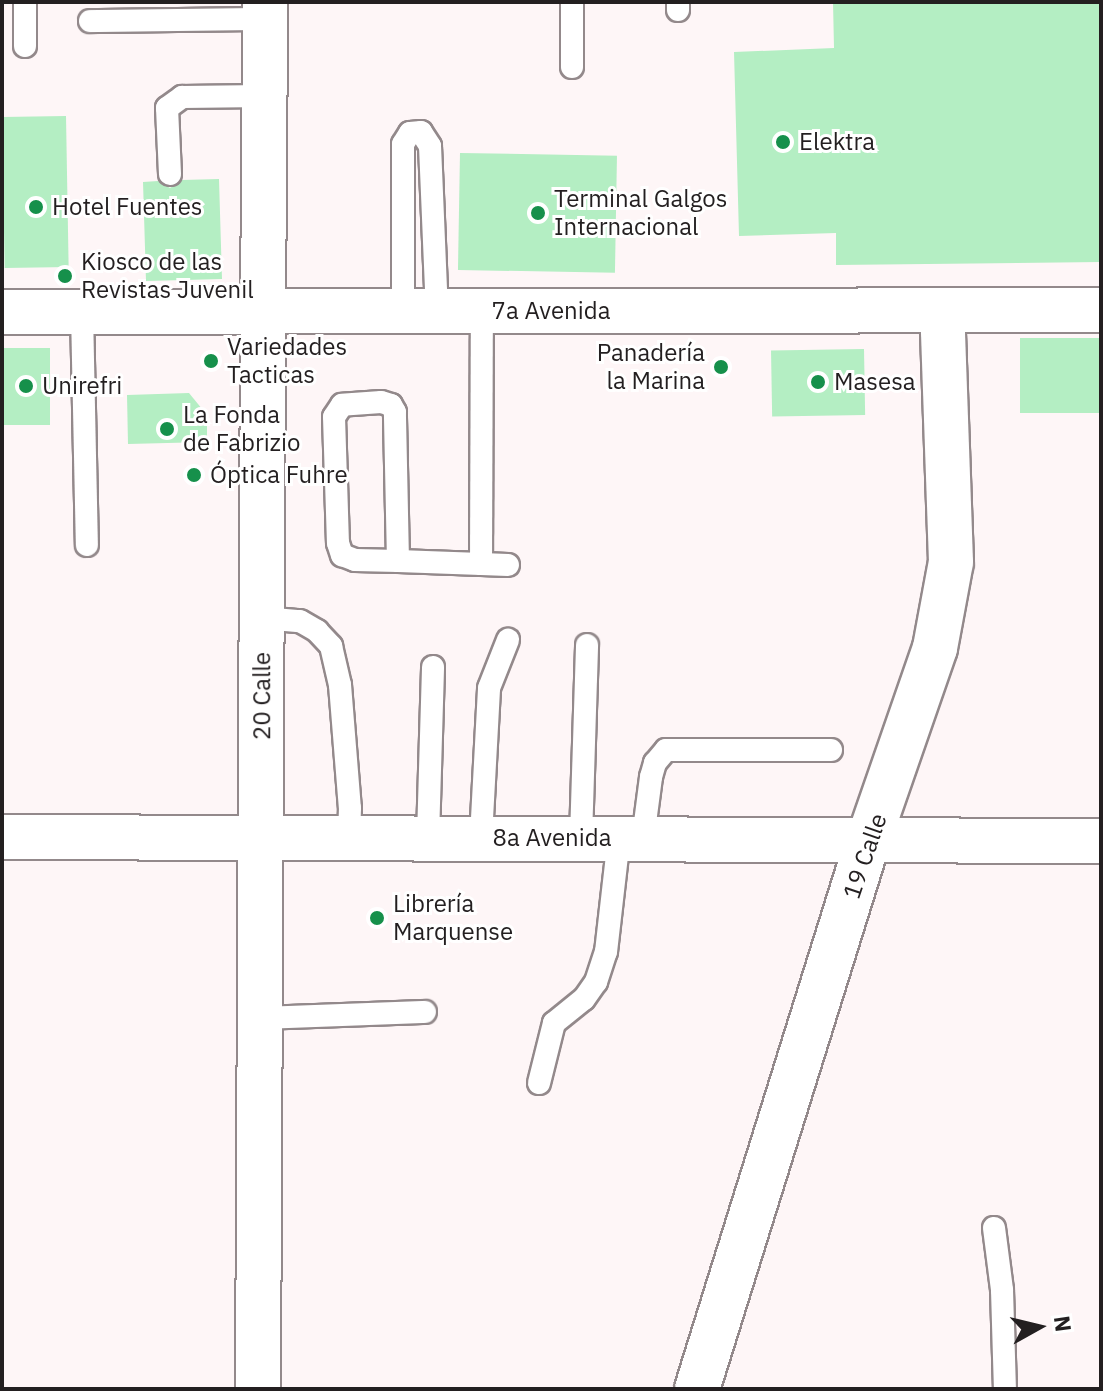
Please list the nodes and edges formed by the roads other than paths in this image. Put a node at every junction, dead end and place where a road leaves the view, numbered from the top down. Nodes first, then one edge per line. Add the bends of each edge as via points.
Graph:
1 (25, 2) edge
2 (572, 2) edge
3 (265, 10) edge
4 (90, 21) dead end
5 (25, 46) dead end
6 (572, 67) dead end
7 (264, 96) junction
8 (170, 174) dead end
9 (942, 310) junction
10 (1101, 310) edge
11 (420, 311) junction
12 (482, 311) junction
13 (2, 312) edge
14 (82, 312) junction
15 (263, 312) junction
16 (87, 545) dead end
17 (398, 561) junction
18 (481, 564) junction
19 (508, 565) dead end
20 (262, 618) junction
21 (508, 640) dead end
22 (587, 645) dead end
23 (433, 667) dead end
24 (831, 750) dead end
25 (261, 836) junction
26 (349, 836) junction
27 (2, 837) edge
28 (428, 837) junction
29 (481, 837) junction
30 (614, 838) junction
31 (870, 839) junction
32 (1101, 841) edge
33 (425, 1012) dead end
34 (259, 1018) junction
35 (539, 1083) dead end
36 (994, 1228) dead end
37 (258, 1389) edge
38 (697, 1389) edge
39 (1005, 1389) edge

1 - 5 lane
2 - 6 lane
3 - 4 lane
3 - 7 street, 20 Calle
7 - 8 lane via 182,97 167,108
7 - 15 street, 20 Calle
9 - 10 street, 7a Avenida
9 - 12 street, 7a Avenida
9 - 31 street, 19 Calle via 951,562 935,648
11 - 11 lane via 403,144 410,133 421,132 430,146
11 - 12 street, 7a Avenida
11 - 15 street, 7a Avenida
12 - 18 lane
13 - 14 street, 7a Avenida
14 - 15 street, 7a Avenida
14 - 16 lane
15 - 20 street, 20 Calle
17 - 17 lane via 342,555 334,417 342,405 381,402 395,412
17 - 18 lane
18 - 19 lane
20 - 25 street, 20 Calle
20 - 26 lane via 300,621 331,646 340,685
21 - 29 lane via 489,688
22 - 30 lane
23 - 28 lane
24 - 30 lane via 666,750
25 - 26 street, 8a Avenida
25 - 27 street, 8a Avenida
25 - 34 street, 20 Calle
26 - 28 street, 8a Avenida
28 - 29 street, 8a Avenida
29 - 30 street, 8a Avenida
30 - 31 street, 8a Avenida
30 - 35 lane via 603,962 584,999 554,1023
31 - 32 street, 8a Avenida
31 - 38 street, 19 Calle
33 - 34 lane
34 - 37 street, 20 Calle
36 - 39 lane

